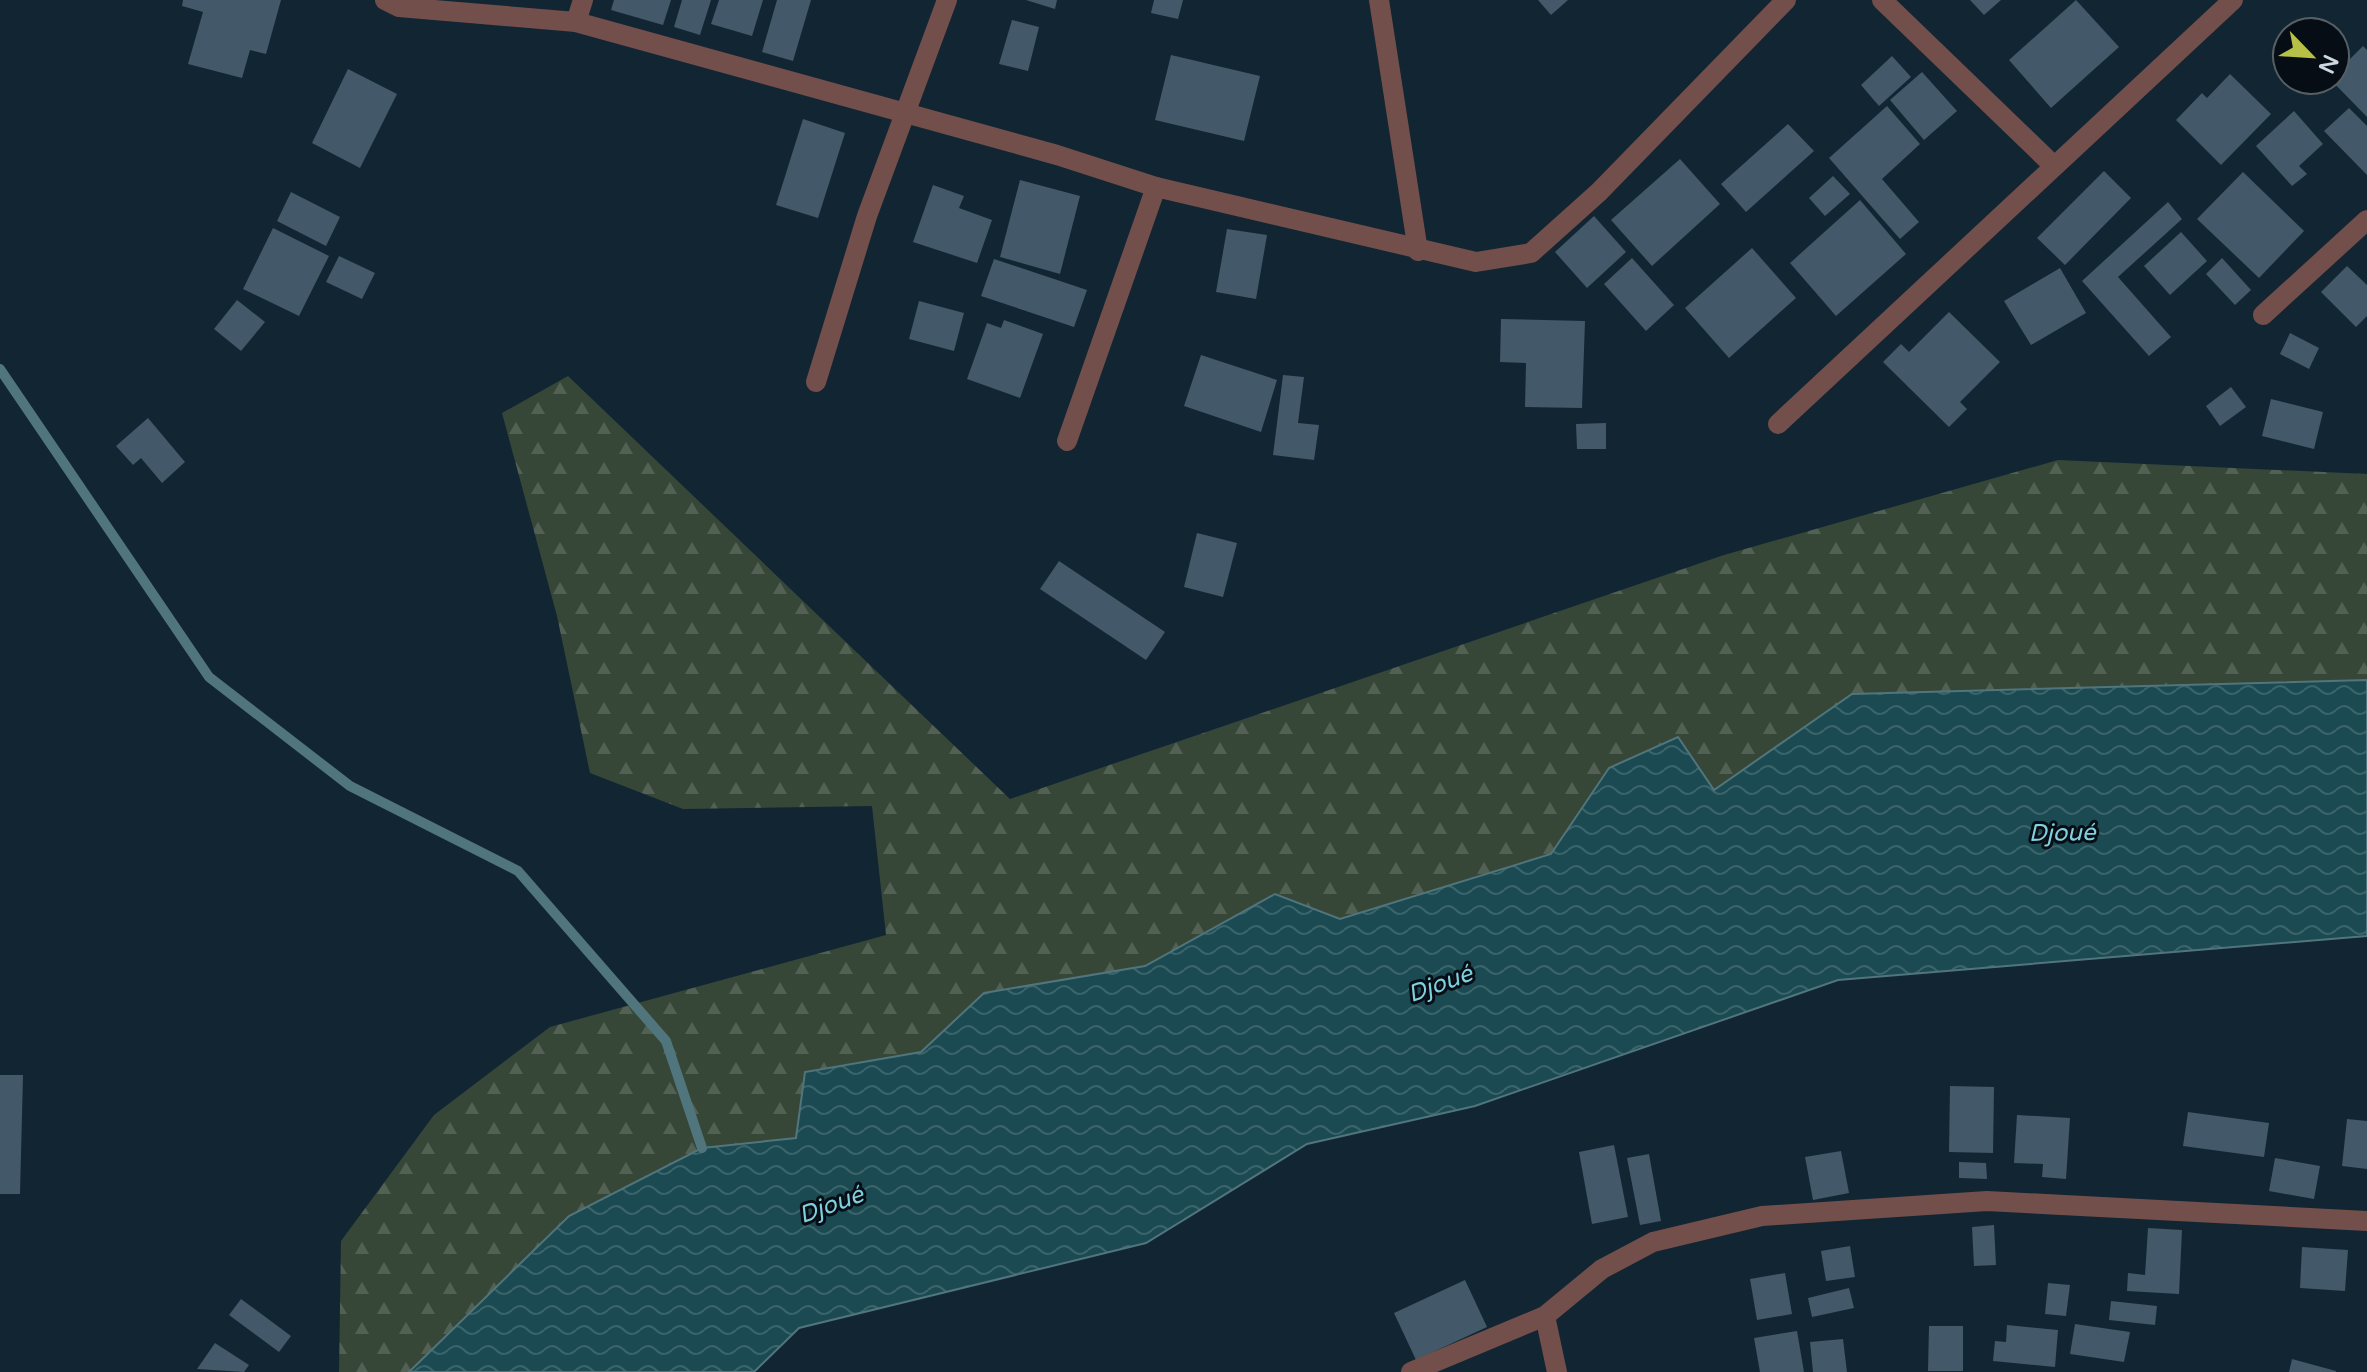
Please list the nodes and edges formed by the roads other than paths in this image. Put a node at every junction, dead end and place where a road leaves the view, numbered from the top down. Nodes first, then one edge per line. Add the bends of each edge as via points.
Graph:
1 (385, 0) edge
2 (583, 0) edge
3 (947, 0) edge
4 (1379, 0) edge
5 (1786, 0) edge
6 (1882, 0) edge
7 (2233, 0) edge
8 (576, 22) junction
9 (904, 113) junction
10 (2054, 166) junction
11 (1156, 187) junction
12 (2367, 220) edge
13 (1418, 251) junction
14 (2263, 315) dead end
15 (816, 382) dead end
16 (1778, 424) dead end
17 (1067, 441) dead end
18 (2367, 1221) edge
19 (1545, 1316) junction
20 (1411, 1372) edge
21 (1557, 1372) edge

1 - 8 street via 399,7
2 - 8 street
3 - 9 street
4 - 13 street
5 - 13 street via 1599,192 1531,253 1476,262
6 - 10 street
7 - 10 street
8 - 9 street
9 - 11 street
9 - 15 street
10 - 16 street
11 - 13 street
11 - 17 street
12 - 14 street
18 - 19 street via 1987,1201 1762,1216 1653,1242 1602,1269
19 - 20 street
19 - 21 street

